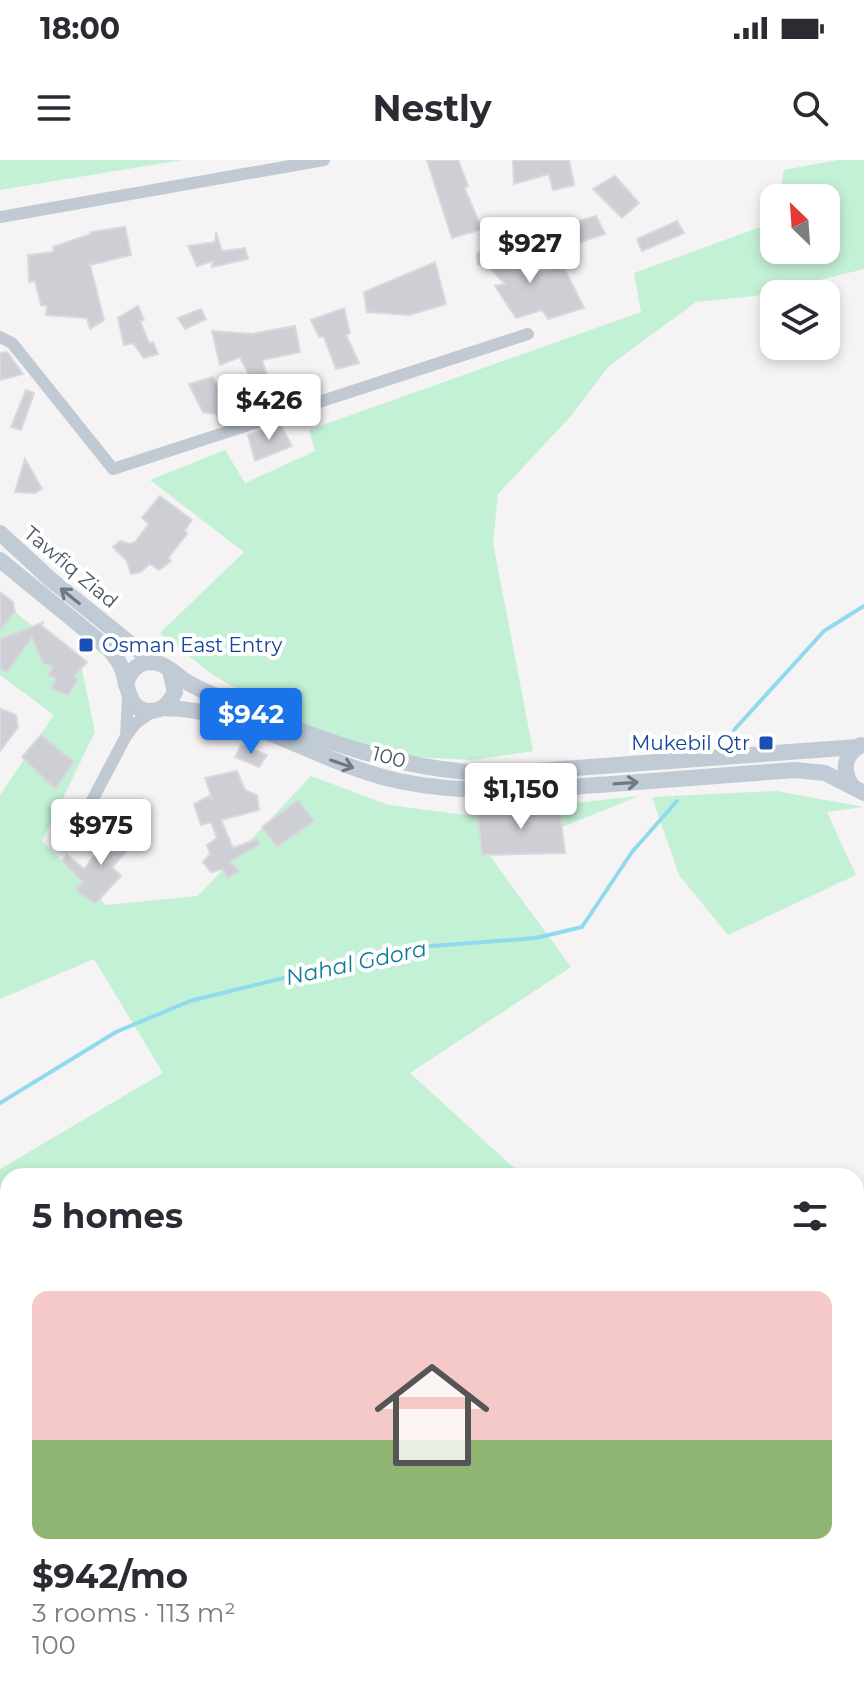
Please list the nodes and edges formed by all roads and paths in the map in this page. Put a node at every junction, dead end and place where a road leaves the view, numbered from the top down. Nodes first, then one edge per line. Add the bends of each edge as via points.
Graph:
1 (324, 160) edge
2 (0, 217) edge
3 (528, 334) dead end
4 (0, 337) edge
5 (0, 533) edge
6 (0, 561) edge
7 (153, 662) junction
8 (170, 671) junction
9 (127, 691) junction
10 (157, 710) junction
11 (126, 736) junction
12 (861, 746) edge
13 (858, 790) edge
14 (76, 831) dead end

1 - 2 street
3 - 4 street via 113,469 12,343
7 -> 5 main road, Tawfiq Ziad
6 - 9 main road, Tawfiq Ziad via 109,649 122,668
7 - 8 main road
7 - 9 main road via 132,671
8 - 10 main road via 175,692
8 - 12 main road, 100 via 208,693 355,749 459,772 509,773
9 - 10 main road via 140,708
9 - 11 street
10 - 11 street
10 -> 13 main road, 100 via 202,711 351,767 442,788 522,790 795,770 825,773
11 - 14 street
12 - 13 main road via 845,764 845,773

